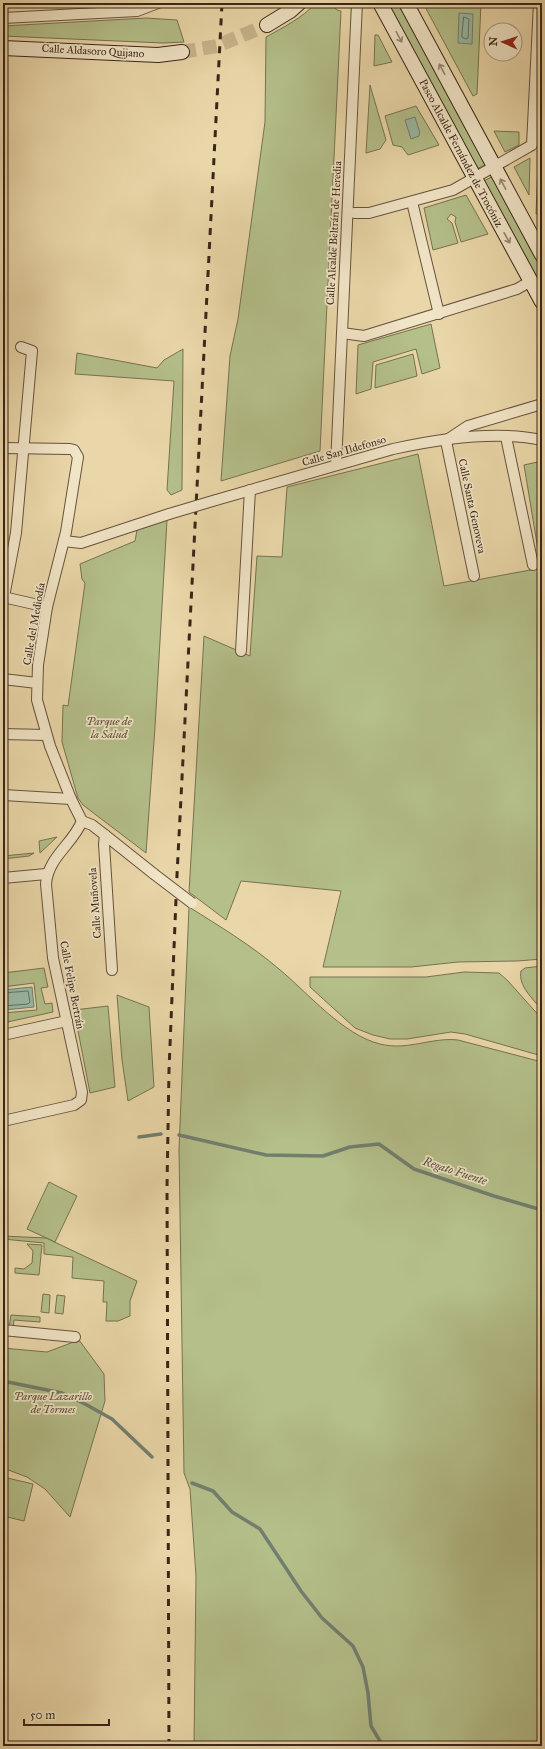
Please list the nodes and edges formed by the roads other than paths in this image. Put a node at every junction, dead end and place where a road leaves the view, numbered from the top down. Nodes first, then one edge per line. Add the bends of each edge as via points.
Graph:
1 (158, 3) edge
2 (299, 3) edge
3 (357, 3) edge
4 (380, 3) edge
5 (406, 3) edge
6 (539, 3) edge
7 (3, 18) edge
8 (267, 25) tunnel mouth
9 (3, 48) edge
10 (182, 52) tunnel mouth
11 (494, 167) junction
12 (475, 179) junction
13 (412, 202) junction
14 (354, 213) dead end
15 (542, 255) edge
16 (531, 281) junction
17 (542, 302) edge
18 (439, 314) junction
19 (342, 333) junction
20 (21, 347) dead end
21 (542, 404) edge
22 (506, 437) junction
23 (542, 440) edge
24 (446, 441) junction
25 (23, 448) junction
26 (4, 451) edge
27 (336, 465) junction
28 (250, 490) junction
29 (64, 541) junction
30 (533, 565) dead end
31 (474, 576) dead end
32 (3, 599) edge
33 (47, 607) junction
34 (241, 651) dead end
35 (3, 679) edge
36 (37, 683) junction
37 (3, 734) edge
38 (46, 735) junction
39 (3, 795) edge
40 (71, 799) junction
41 (82, 821) junction
42 (105, 835) junction
43 (46, 874) junction
44 (3, 878) edge
45 (192, 904) dead end
46 (112, 970) dead end
47 (67, 1021) junction
48 (3, 1035) edge
49 (3, 1121) edge
50 (3, 1330) edge
51 (75, 1337) dead end

1 - 7 street via 137,11
2 - 8 main road
3 - 19 street, Calle Alcalde Beltrán de Heredia
4 -> 12 main road, Paseo Alcalde Fernández de Trocóniz
11 -> 5 main road, Paseo Alcalde Fernández de Trocóniz
6 - 11 street via 532,146
9 - 10 main road, Calle Aldasoro Quijano via 158,55
11 - 12 street
15 -> 11 main road, Paseo Alcalde Fernández de Trocóniz
12 - 13 street via 453,190
12 -> 16 main road, Paseo Alcalde Fernández de Trocóniz
13 - 14 street via 369,213
13 - 18 street
16 - 17 main road, Paseo Alcalde Fernández de Trocóniz
16 - 18 street via 517,289
18 - 19 street via 364,336
19 - 27 street, Calle Alcalde Beltrán de Heredia
20 - 25 street via 32,351
21 - 24 street, Calle San Ildefonso via 468,426
22 - 23 street, Calle San Ildefonso
22 - 24 street, Calle San Ildefonso
22 - 30 street
24 - 27 street, Calle San Ildefonso via 400,448
24 - 31 street, Calle Santa Genoveva
25 - 26 street
25 - 29 street, Calle del Mediodía via 64,448 74,450 78,457
25 - 32 street via 16,533
27 - 28 street, Calle San Ildefonso
28 - 29 street, Calle San Ildefonso, bridge via 81,543
28 - 34 street
29 - 33 street, Calle del Mediodía
32 - 33 street
33 - 36 street, Calle del Mediodía
35 - 36 street
36 - 38 street, Calle del Mediodía via 37,700
37 - 38 street
38 - 40 street, Calle del Mediodía
39 - 40 street
40 - 41 street
41 - 42 street
41 - 43 street via 79,829 53,860
42 - 45 street, bridge
42 - 46 street, Calle Muñovela
43 - 44 street
43 - 47 street, Calle Felipe Bertrán via 53,958
47 - 48 street
47 - 49 street, Calle Felipe Bertrán via 82,1092 81,1100 74,1106
50 - 51 street

